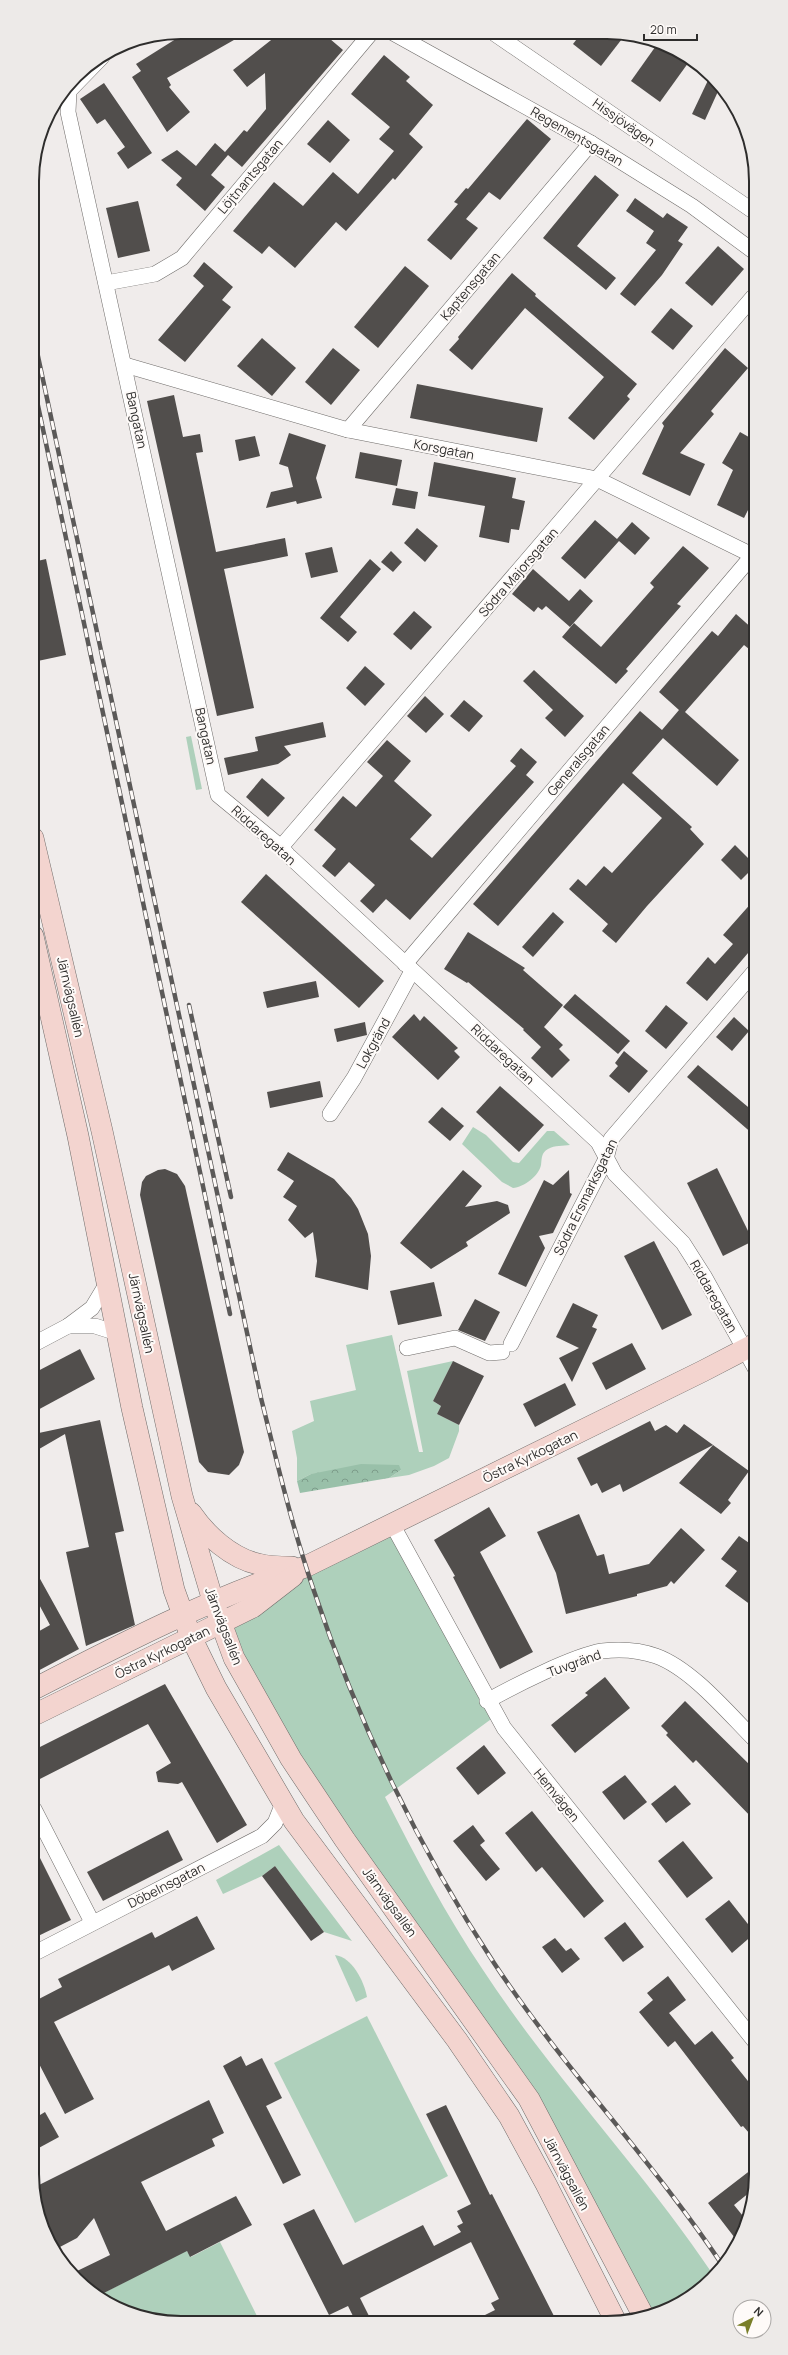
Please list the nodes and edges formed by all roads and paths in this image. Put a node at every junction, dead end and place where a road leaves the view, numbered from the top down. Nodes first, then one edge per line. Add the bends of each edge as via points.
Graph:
1 (366, 39) edge
2 (404, 39) edge
3 (502, 39) edge
4 (69, 94) edge
5 (591, 142) junction
6 (749, 208) edge
7 (749, 248) edge
8 (106, 283) junction
9 (749, 301) edge
10 (125, 365) junction
11 (348, 430) junction
12 (597, 479) junction
13 (749, 554) edge
14 (749, 561) edge
15 (218, 795) joint
16 (282, 847) junction
17 (39, 863) edge
18 (39, 963) edge
19 (408, 967) junction
20 (749, 978) edge
21 (330, 1114) dead end
22 (606, 1159) junction
23 (106, 1283) junction
24 (68, 1326) junction
25 (117, 1333) junction
26 (39, 1341) edge
27 (749, 1344) edge
28 (749, 1347) edge
29 (408, 1348) dead end
30 (182, 1496) junction
31 (392, 1524) junction
32 (305, 1567) junction
33 (213, 1601) junction
34 (183, 1614) junction
35 (221, 1624) junction
36 (191, 1637) junction
37 (39, 1686) edge
38 (487, 1701) junction
39 (39, 1713) edge
40 (749, 1734) edge
41 (283, 1803) junction
42 (39, 1819) edge
43 (92, 1922) junction
44 (39, 1950) edge
45 (749, 2034) edge
46 (641, 2312) edge
47 (613, 2316) edge

1 - 8 street, Löjtnantsgatan via 182,258 155,274
2 - 5 street, Regementsgatan
3 - 6 street, Hissjövägen
4 - 8 street, Bangatan via 68,112
5 - 7 street, Regementsgatan via 692,206
5 - 11 street, Kaptensgatan
8 - 10 street, Bangatan
9 - 12 street, Södra Majorsgatan
10 - 11 street, Korsgatan
10 - 15 street, Bangatan
11 - 12 street, Korsgatan
12 - 13 street, Korsgatan
12 - 16 street, Södra Majorsgatan
14 - 19 street, Generalsgatan
15 - 16 street, Riddaregatan
16 - 19 street, Riddaregatan
17 - 30 main road, Järnvägsallén via 102,1131
18 - 23 main road, Järnvägsallén via 78,1136
19 - 21 street, Lokgränd via 354,1078
19 - 22 street, Riddaregatan via 598,1142
20 - 22 street, Södra Ersmarksgatan via 611,1139
22 - 27 street, Riddaregatan via 615,1174 683,1244
22 - 29 street, Södra Ersmarksgatan via 507,1348 489,1353 455,1338
23 - 24 street via 92,1308
23 - 25 main road, Järnvägsallén
24 - 25 street via 95,1326
24 - 26 street
25 - 34 main road, Järnvägsallén via 174,1590
28 - 31 main road, Östra Kyrkogatan
30 - 32 main road via 206,1534 232,1552 258,1564
30 - 33 main road, Järnvägsallén
31 - 32 main road, Östra Kyrkogatan
31 - 38 street, Hemvägen
32 - 33 main road, Östra Kyrkogatan via 247,1586
32 - 35 main road, Östra Kyrkogatan via 253,1607
33 - 34 main road, Östra Kyrkogatan
33 - 35 main road, Järnvägsallén
34 - 36 main road, Järnvägsallén
34 - 37 main road, Östra Kyrkogatan
35 - 36 main road, Östra Kyrkogatan
35 - 46 main road, Järnvägsallén via 234,1658 291,1759 345,1840 529,2099
36 - 39 main road, Östra Kyrkogatan
36 - 41 main road, Järnvägsallén via 216,1688
38 - 40 street, Tuvgränd via 573,1661 600,1652 623,1650 656,1656 679,1669 696,1682
38 - 45 street, Hemvägen via 504,1728
41 - 43 street, Döbelnsgatan via 269,1832
41 - 47 main road, Järnvägsallén via 313,1848 457,2040 508,2116 546,2184
42 - 43 street
43 - 44 street, Döbelnsgatan

